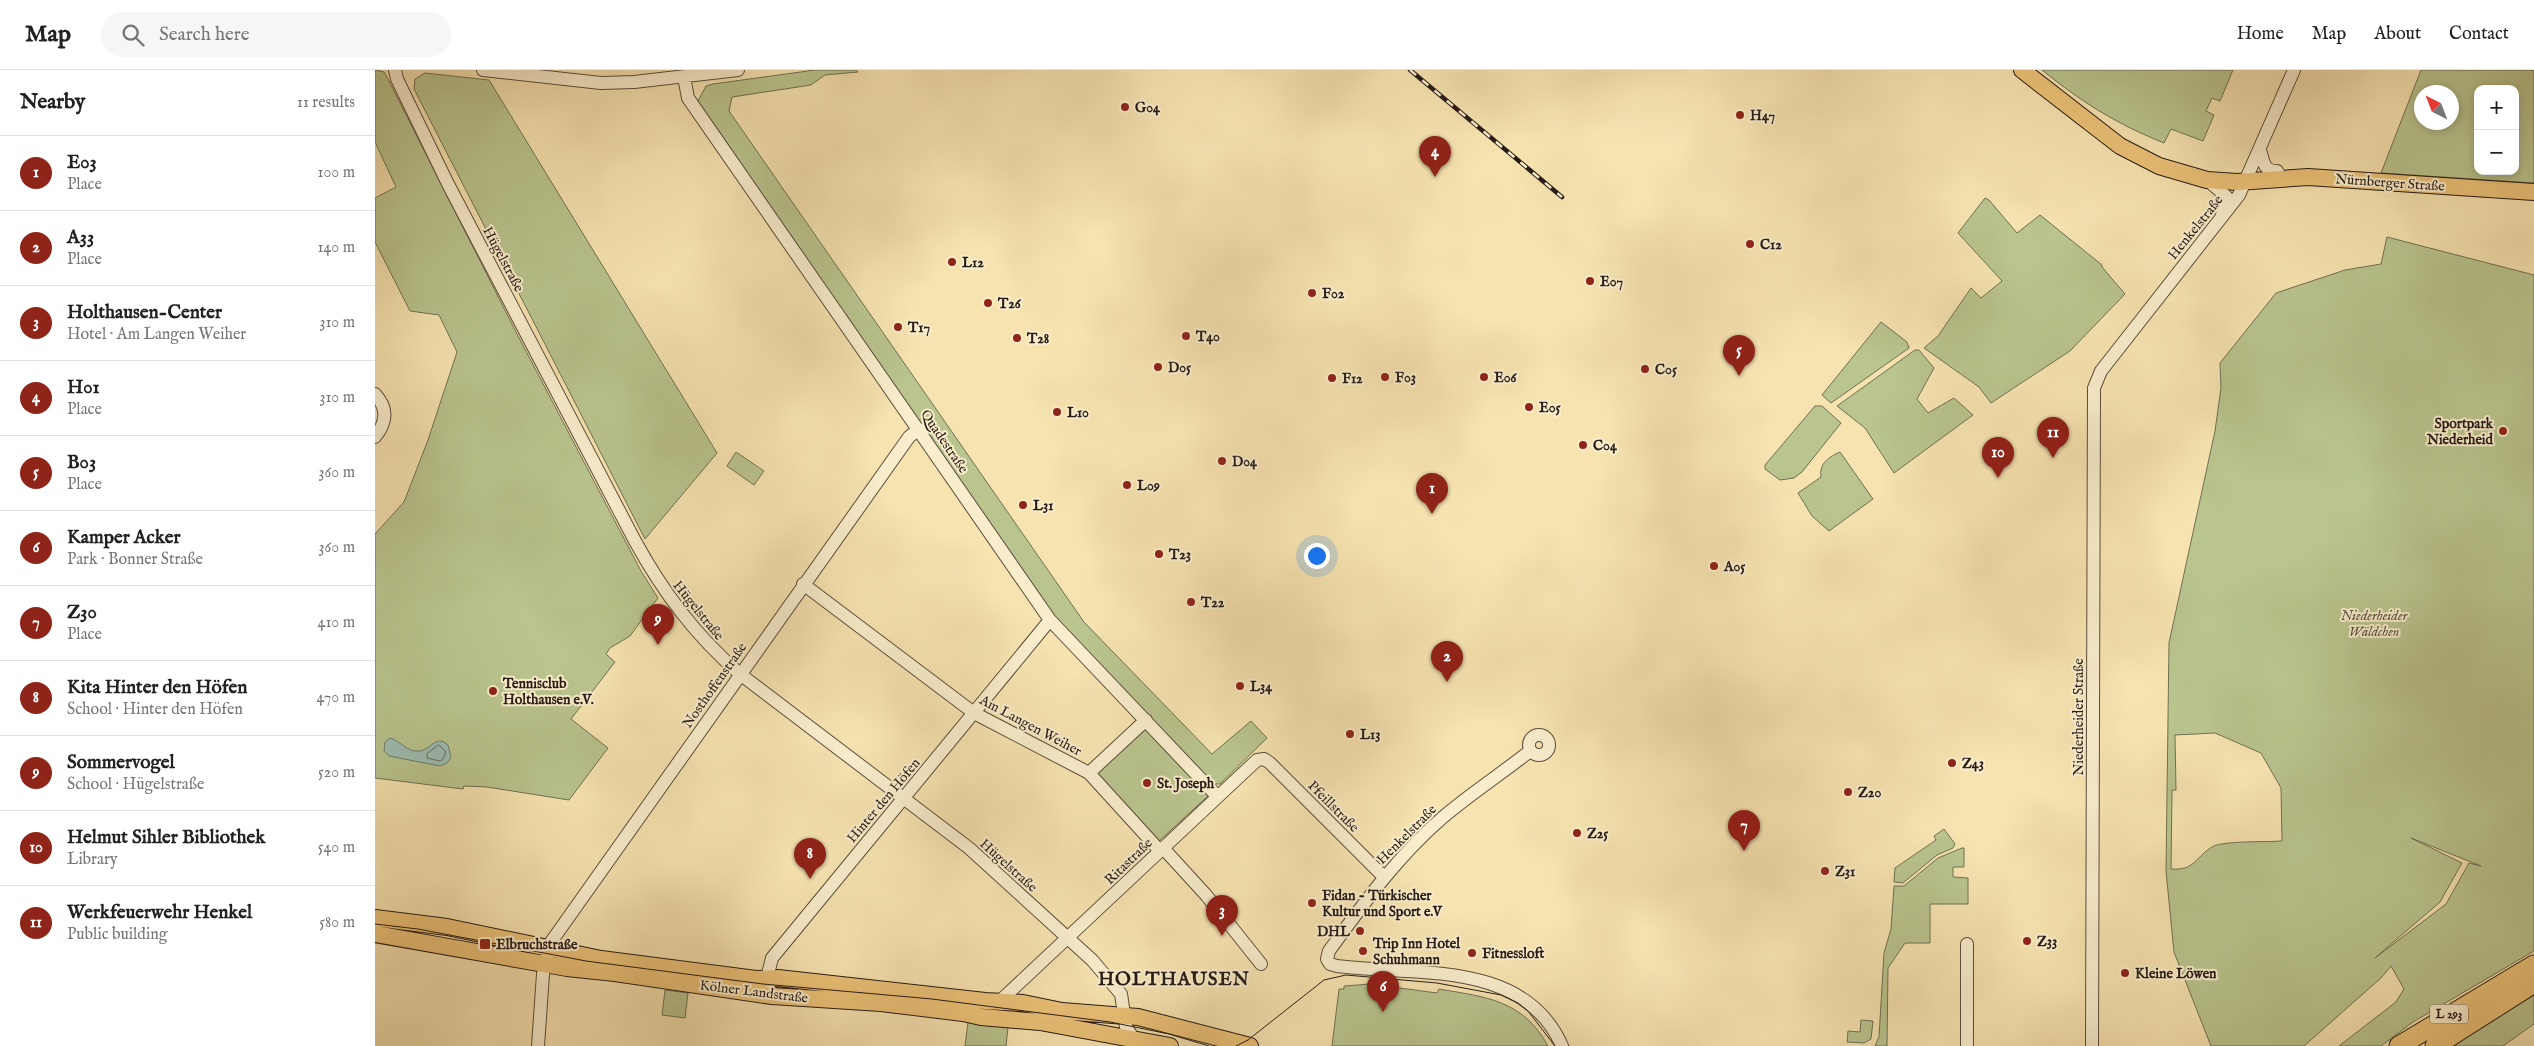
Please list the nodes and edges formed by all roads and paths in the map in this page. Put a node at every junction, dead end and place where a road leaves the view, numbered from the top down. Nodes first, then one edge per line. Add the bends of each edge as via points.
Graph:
1 (395, 70) edge
2 (483, 70) edge
3 (738, 70) edge
4 (2023, 70) edge
5 (2294, 70) edge
6 (648, 75) edge
7 (684, 77) junction
8 (2261, 150) junction
9 (2282, 179) junction
10 (2207, 180) junction
11 (2246, 182) junction
12 (2534, 192) edge
13 (2222, 217) junction
14 (2094, 388) joint
15 (375, 394) edge
16 (919, 429) junction
17 (378, 433) edge
18 (803, 584) junction
19 (1050, 620) junction
20 (740, 674) junction
21 (974, 713) junction
22 (1145, 720) junction
23 (1530, 751) dead end
24 (1260, 759) joint
25 (1089, 773) junction
26 (1217, 796) junction
27 (904, 798) junction
28 (1162, 849) junction
29 (1384, 877) junction
30 (375, 918) edge
31 (375, 934) edge
32 (1068, 938) junction
33 (1967, 944) dead end
34 (547, 957) junction
35 (1261, 964) dead end
36 (2534, 965) edge
37 (767, 978) junction
38 (808, 982) junction
39 (2534, 983) edge
40 (1017, 986) junction
41 (744, 993) junction
42 (793, 997) junction
43 (1000, 1001) junction
44 (1023, 1003) junction
45 (974, 1014) junction
46 (1124, 1015) junction
47 (1143, 1042) edge
48 (1237, 1045) edge
49 (538, 1046) edge
50 (1170, 1046) edge
51 (1563, 1046) edge
52 (1967, 1046) edge
53 (2092, 1046) edge
54 (2399, 1046) edge
55 (2435, 1046) edge

1 - 20 street, Hügelstraße via 452,192 655,578 693,630
2 - 6 street via 594,82
3 - 7 street
4 - 10 main road, Nürnberger Straße via 2120,146 2159,166
5 - 8 street, Henkelstraße
6 - 7 street
7 - 16 street, Quadestraße via 688,98
8 - 9 street via 2264,166 2277,171
8 - 11 street, Henkelstraße
9 - 11 main road, Nürnberger Straße
9 - 12 main road, Nürnberger Straße via 2308,177
10 - 11 main road, Nürnberger Straße
10 - 13 street via 2226,196
11 - 13 street, Henkelstraße
13 - 14 street, Henkelstraße via 2101,371
14 - 53 street, Niederheider Straße
15 - 17 street via 383,403 385,412
16 - 18 street, Nosthoffenstraße via 909,437
16 - 19 street, Quadestraße
18 - 20 street, Nosthoffenstraße
18 - 21 street, Am Langen Weiher
19 - 21 street, Hinter den Höfen
19 - 22 street, Quadestraße
20 - 27 street, Hügelstraße
20 - 34 street, Nosthoffenstraße via 555,936
21 - 25 street, Am Langen Weiher
21 - 27 street, Hinter den Höfen
22 - 25 street
22 - 26 street, Quadestraße
23 - 29 street, Henkelstraße via 1442,818
24 - 26 street, Ritastraße
24 - 29 street, Pfeillstraße via 1270,763
25 - 28 street, Am Langen Weiher
26 - 28 street, Ritastraße
27 - 32 street, Hügelstraße via 969,848
27 - 37 street, Hinter den Höfen via 772,958
28 - 32 street, Ritastraße
28 - 35 street, Am Langen Weiher via 1210,900
29 - 51 street, Henkelstraße via 1329,951 1327,959 1330,964 1438,974 1497,984 1535,1008
30 - 34 main road, Kölner Landstraße via 447,927
31 - 34 main road, Kölner Landstraße
32 - 40 street, Ritastraße
32 - 46 street, Hügelstraße via 1118,988
33 - 52 street
34 - 37 main road, Kölner Landstraße via 619,961
34 - 41 main road, Kölner Landstraße
34 - 49 street
36 - 54 highway, L 293
37 - 38 main road, Kölner Landstraße
37 - 41 street via 763,989
38 - 42 main road via 792,985
38 - 43 main road, Kölner Landstraße
39 - 55 highway, L 293
40 - 43 street, Ritastraße
40 - 44 street via 1015,996
41 - 42 main road, Kölner Landstraße
42 - 45 main road, Kölner Landstraße
43 - 44 main road, Kölner Landstraße
43 - 45 main road via 990,1013
44 - 46 main road, Kölner Landstraße via 1062,1011
45 - 47 main road, Kölner Landstraße via 1077,1027
46 - 47 street, Hügelstraße via 1126,1027
46 - 48 main road, Kölner Landstraße via 1203,1032
47 - 50 main road, Kölner Landstraße

